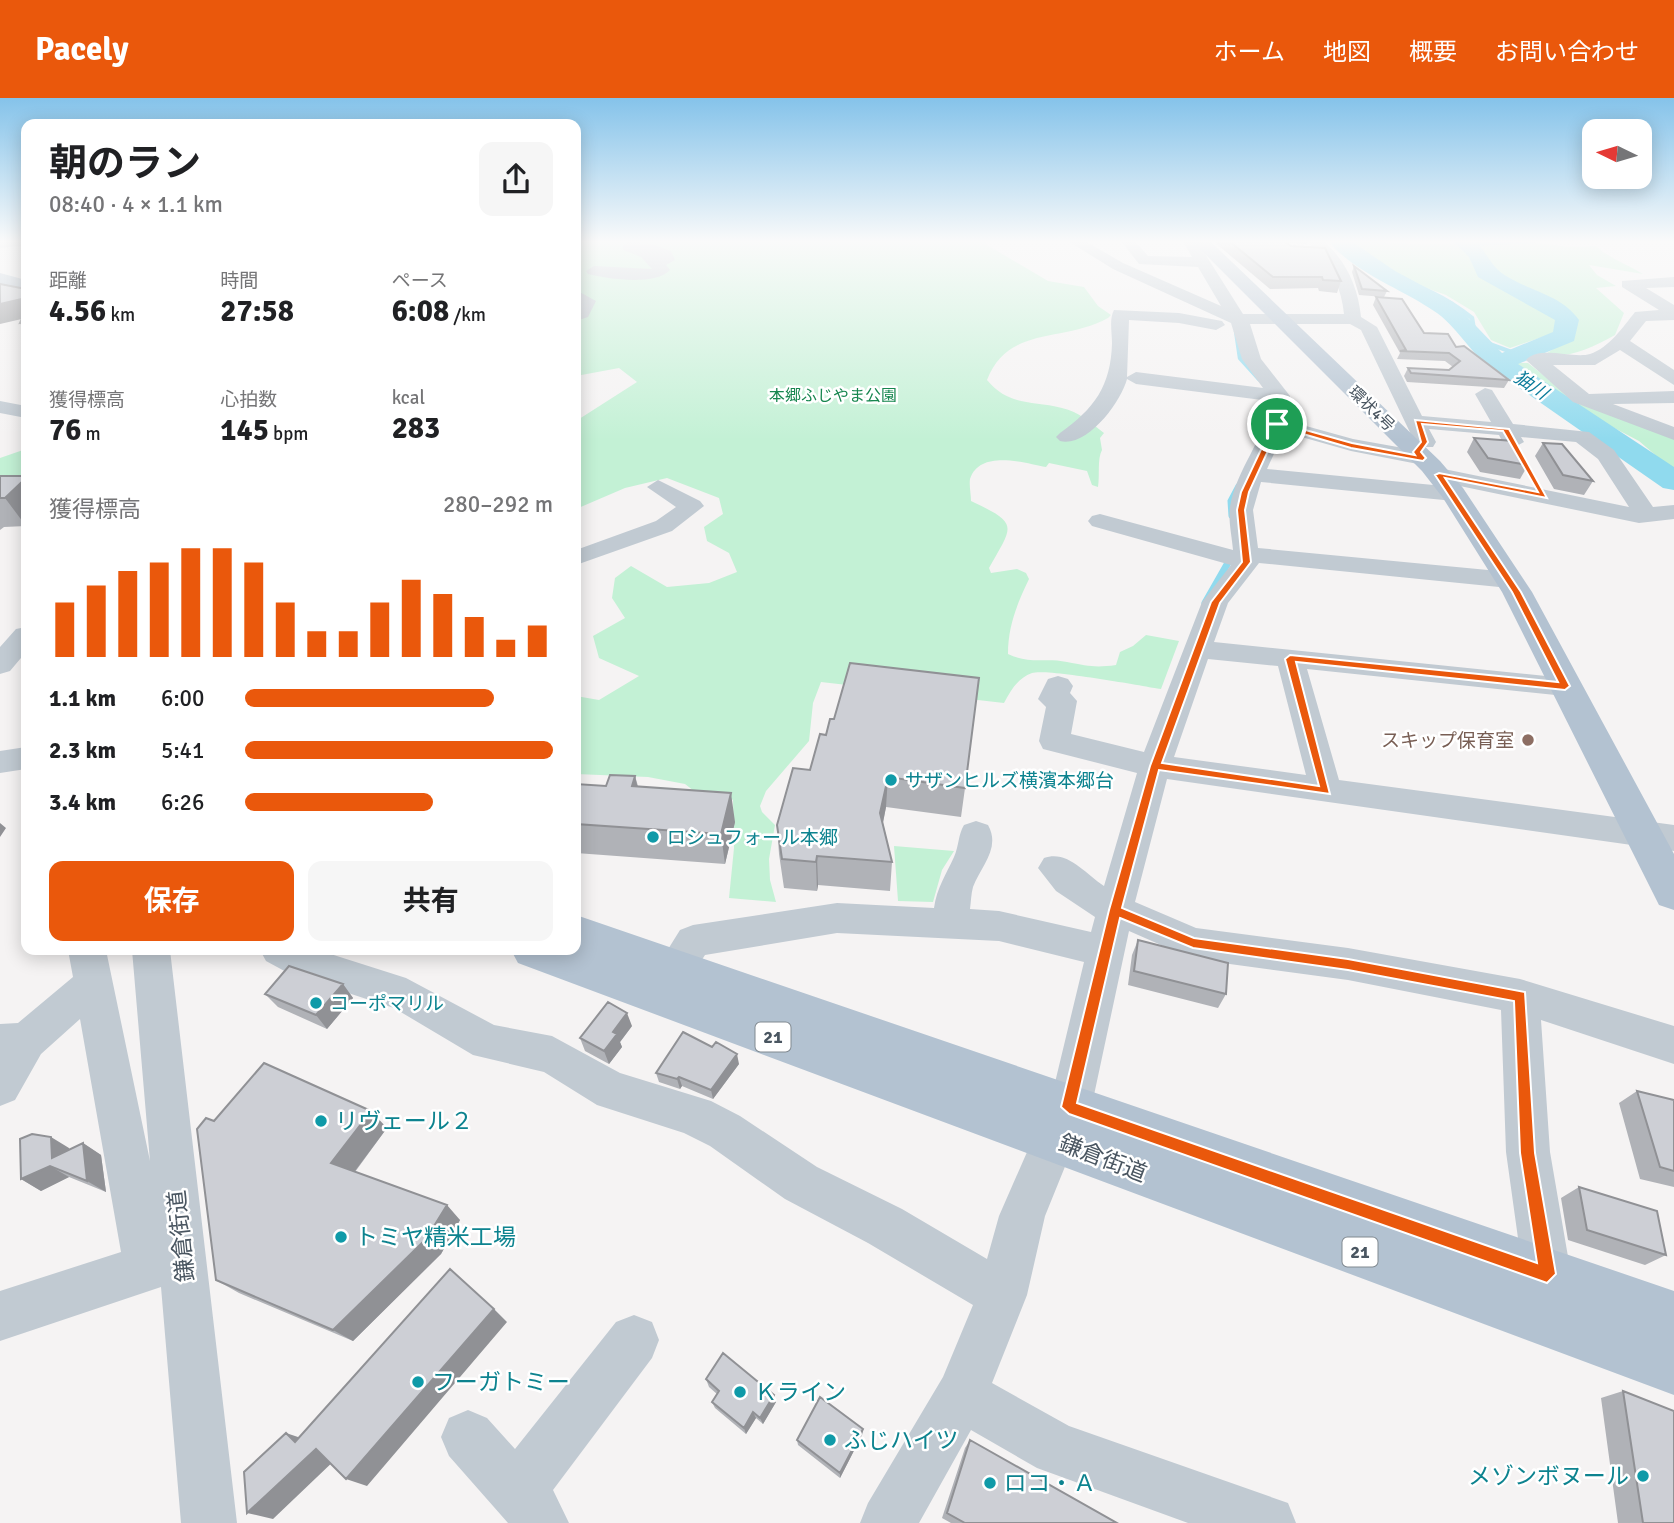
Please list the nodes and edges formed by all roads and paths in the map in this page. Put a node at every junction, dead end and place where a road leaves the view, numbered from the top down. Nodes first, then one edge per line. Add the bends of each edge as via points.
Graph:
1 (1202, 308) edge
2 (1226, 308) edge
3 (1269, 308) edge
4 (1352, 308) edge
5 (1674, 313) edge
6 (1642, 317) junction
7 (1281, 318) junction
8 (1353, 318) junction
9 (1233, 323) junction
10 (1674, 337) edge
11 (1620, 342) junction
12 (1386, 367) junction
13 (1409, 368) edge
14 (1128, 371) junction
15 (1674, 379) edge
16 (1485, 394) dead end
17 (1279, 396) junction
18 (1674, 397) edge
19 (1580, 398) junction
20 (0, 407) edge
21 (21, 411) edge
22 (1417, 422) junction
23 (1277, 424) junction
24 (1506, 429) junction
25 (1674, 434) edge
26 (1068, 437) dead end
27 (1433, 470) junction
28 (1253, 474) junction
29 (658, 487) dead end
30 (1544, 496) junction
31 (1674, 512) edge
32 (1646, 515) junction
33 (1100, 521) dead end
34 (581, 556) edge
35 (1243, 557) junction
36 (1509, 580) junction
37 (17, 637) edge
38 (1199, 649) junction
39 (1290, 659) junction
40 (0, 665) edge
41 (1058, 686) dead end
42 (1565, 686) junction
43 (21, 759) edge
44 (0, 762) edge
45 (1155, 766) junction
46 (1326, 791) junction
47 (976, 834) dead end
48 (1660, 836) edge
49 (1056, 868) dead end
50 (1674, 893) edge
51 (1115, 910) junction
52 (949, 924) junction
53 (581, 935) edge
54 (1104, 950) junction
55 (151, 955) edge
56 (289, 955) edge
57 (548, 955) edge
58 (95, 960) edge
59 (676, 967) junction
60 (1520, 996) junction
61 (13, 1042) edge
62 (1674, 1045) edge
63 (0, 1086) edge
64 (1062, 1124) junction
65 (166, 1262) junction
66 (1547, 1274) junction
67 (1002, 1296) junction
68 (3, 1312) edge
69 (1674, 1320) edge
70 (634, 1340) dead end
71 (1674, 1365) edge
72 (961, 1395) junction
73 (468, 1437) dead end
74 (529, 1507) edge
75 (209, 1523) edge
76 (888, 1523) edge
77 (1268, 1523) edge

1 - 9 street
2 - 9 street
3 - 7 main road, 環状4号
4 - 8 street
5 - 6 street
6 - 10 street
6 - 11 street
7 - 8 street
7 - 9 street
7 - 27 main road, 環状4号
8 - 12 street via 1368,327
9 - 14 street via 1120,314
9 - 17 street via 1245,331 1244,347
11 - 15 street
11 - 19 street via 1595,359 1535,360
12 - 13 street
12 - 22 street
14 - 17 street
14 - 26 street via 1088,425
16 - 24 street
17 - 23 street
18 - 19 street
19 - 25 street
20 - 21 street
22 - 24 street
22 - 27 street
23 - 27 street
23 - 28 street
24 - 30 street
24 - 32 street via 1582,436 1606,455
27 - 28 street
27 - 30 street
27 - 36 main road, 環状4号
28 - 35 street via 1236,515
29 - 34 street via 692,506 664,526
30 - 32 street
31 - 32 street
33 - 35 street
35 - 36 street
35 - 38 street via 1215,602
36 - 42 main road, 環状4号
37 - 40 street
38 - 39 street
38 - 45 street
39 - 42 street
39 - 46 street
41 - 45 street via 1054,699 1062,701 1054,741
42 - 48 main road, 環状4号
43 - 44 street
45 - 46 street
45 - 51 street
46 - 48 street
47 - 52 street via 973,855 955,888
48 - 50 main road, 環状4号
49 - 51 street
51 - 54 street
51 - 60 street via 1193,943 1348,964
52 - 54 street via 999,926
52 - 59 street via 837,918 706,937 692,941
53 - 59 main road, 鎌倉街道 / 21
54 - 64 street
55 - 65 street, 鎌倉街道
56 - 67 street via 406,995 487,1042 552,1055 611,1091 696,1116 725,1130 801,1184 886,1226
57 - 64 main road, 鎌倉街道 / 21
58 - 61 street
58 - 65 street
59 - 64 main road, 鎌倉街道 / 21
60 - 62 street
60 - 66 street via 1528,1153
61 - 63 street
64 - 66 main road, 鎌倉街道 / 21
64 - 67 street via 1022,1216
64 - 71 main road, 鎌倉街道 / 21
65 - 68 street
65 - 75 street, 鎌倉街道
66 - 69 main road, 鎌倉街道 / 21
67 - 72 street
70 - 74 street
72 - 76 street
72 - 77 street via 1056,1449
73 - 74 street

